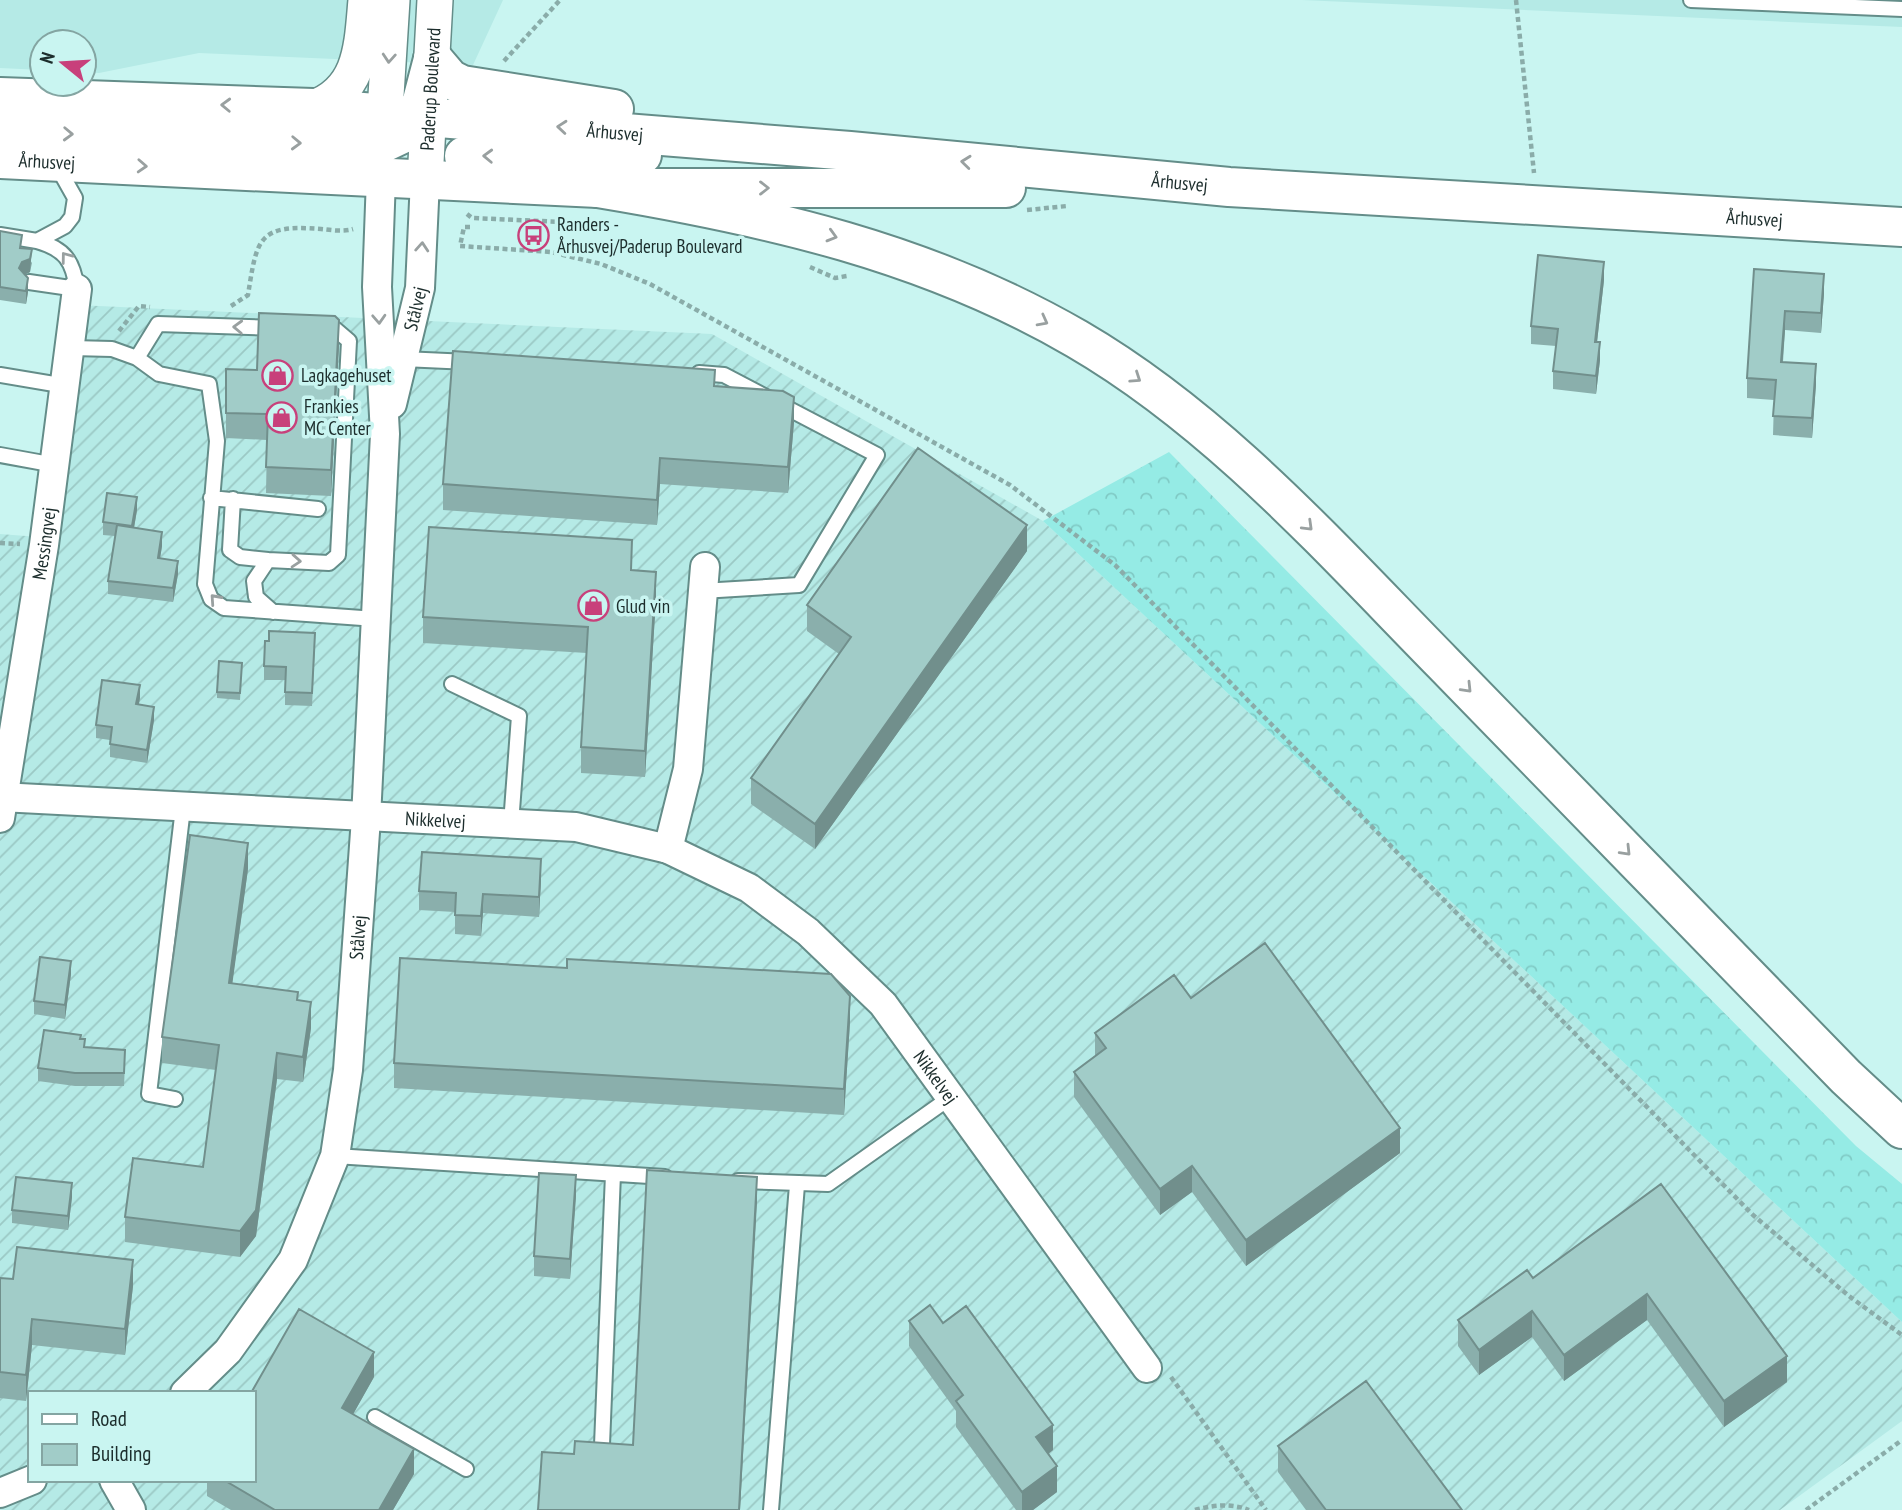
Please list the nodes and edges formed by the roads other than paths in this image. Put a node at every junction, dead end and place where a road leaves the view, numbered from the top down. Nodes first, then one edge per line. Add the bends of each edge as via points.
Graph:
1 (366, 0) edge
2 (392, 0) edge
3 (435, 0) edge
4 (1691, 0) edge
5 (1902, 9) edge
6 (433, 60) junction
7 (0, 97) edge
8 (313, 108) junction
9 (0, 132) edge
10 (850, 150) junction
11 (402, 154) junction
12 (0, 159) edge
13 (55, 161) junction
14 (1229, 187) junction
15 (598, 188) junction
16 (1902, 227) edge
17 (0, 234) edge
18 (37, 241) junction
19 (29, 282) edge
20 (77, 289) junction
21 (72, 348) junction
22 (137, 358) junction
23 (403, 359) junction
24 (487, 363) edge
25 (682, 373) edge
26 (0, 375) edge
27 (66, 386) junction
28 (386, 434) junction
29 (0, 455) edge
30 (55, 465) junction
31 (211, 498) junction
32 (233, 499) junction
33 (318, 509) dead end
34 (268, 559) junction
35 (703, 579) joint
36 (273, 612) junction
37 (376, 619) junction
38 (452, 684) dead end
39 (1, 804) edge
40 (183, 808) junction
41 (366, 818) junction
42 (512, 824) junction
43 (668, 849) junction
44 (951, 1097) junction
45 (175, 1099) dead end
46 (1902, 1129) edge
47 (335, 1156) junction
48 (613, 1174) junction
49 (679, 1178) edge
50 (718, 1180) edge
51 (797, 1185) junction
52 (1147, 1368) road end
53 (187, 1391) edge
54 (375, 1417) dead end
55 (602, 1445) edge
56 (466, 1469) dead end
57 (28, 1482) edge
58 (115, 1482) edge
59 (0, 1493) edge
60 (131, 1510) edge
61 (771, 1510) edge

1 - 8 street via 356,72 336,98
2 -> 11 street
3 - 6 street, Paderup Boulevard
4 - 5 lane
10 -> 6 main road via 462,85
6 - 11 main road
8 -> 7 main road, Århusvej
8 - 11 main road, Århusvej
9 -> 11 main road via 320,144
10 -> 11 main road
14 -> 10 main road, Århusvej
13 -> 11 main road, Århusvej
11 - 15 main road, Århusvej
23 -> 11 street, Stålvej via 420,288
11 -> 28 street, Stålvej via 377,287
12 - 13 main road, Århusvej
13 - 18 lane via 75,198 72,217
15 -> 14 main road, Århusvej
14 - 16 main road, Århusvej
15 -> 46 main road via 719,208 871,247 1037,317 1143,382 1211,436 1324,541
17 - 18 lane
20 -> 18 lane via 67,255 56,246
19 - 20 lane
20 - 21 street, Messingvej
21 - 22 lane via 112,349
21 - 27 street, Messingvej
22 - 31 lane via 159,374 209,384 217,441
34 -> 22 lane via 328,563 338,555 349,341 335,329 158,324
23 - 24 lane
23 - 28 street, Stålvej
25 - 35 lane via 724,374 877,455 799,585
26 - 27 lane
27 - 30 street, Messingvej
28 - 37 street, Stålvej
29 - 30 lane
30 - 39 street, Messingvej
31 - 32 lane
36 -> 31 lane via 223,608 211,599 205,584
32 - 33 lane
32 - 34 lane via 230,550 240,557
34 - 36 lane via 254,581 256,597
35 - 43 street via 688,769
36 - 37 lane
37 - 41 street, Stålvej
38 - 42 lane via 519,716
39 - 40 street, Messingvej
40 - 41 street, Messingvej
40 - 45 lane via 149,1094
41 - 42 street, Nikkelvej
41 - 47 street, Stålvej via 348,1070
42 - 43 street, Nikkelvej via 576,827
43 - 44 street, Nikkelvej via 749,888 808,932 883,1004
44 - 51 lane via 828,1184
44 - 52 street, Nikkelvej
47 - 48 lane
47 - 53 street, Stålvej via 293,1259 228,1351
48 - 49 lane
48 - 55 lane
50 - 51 lane
51 - 61 lane
54 - 56 lane
57 - 59 street
58 - 60 street

